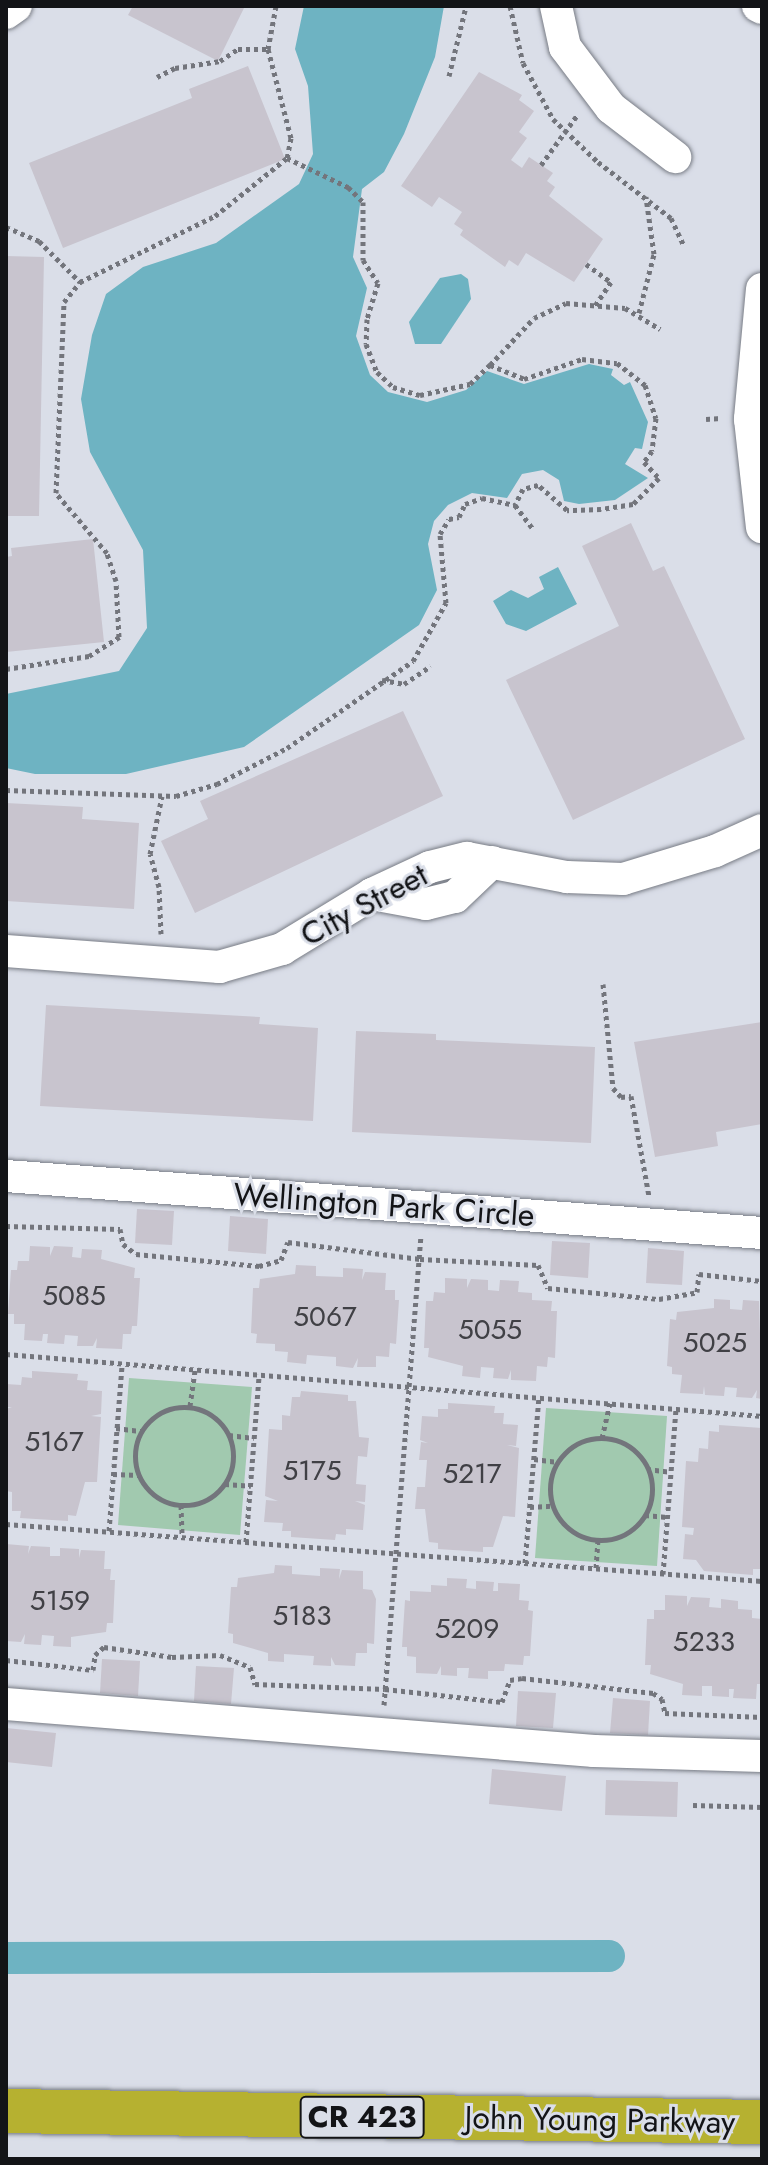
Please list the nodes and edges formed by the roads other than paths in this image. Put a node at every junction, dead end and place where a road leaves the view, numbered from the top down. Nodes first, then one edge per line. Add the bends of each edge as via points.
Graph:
1 (16, 6) edge
2 (556, 6) edge
3 (6, 13) edge
4 (675, 157) dead end
5 (762, 289) edge
6 (762, 527) edge
7 (762, 830) edge
8 (6, 951) edge
9 (6, 1176) edge
10 (762, 1233) edge
11 (6, 1704) edge
12 (762, 1756) edge
13 (6, 2111) edge
14 (762, 2122) edge

1 - 3 street
2 - 4 street via 565,47 611,108
5 - 6 street via 750,419
7 - 8 street, City Street via 715,851 623,879 567,877 467,858 430,867 372,894 282,949 219,967
9 - 10 street, Wellington Park Circle
11 - 12 street via 594,1751
13 - 14 highway, John Young Parkway / CR 423

